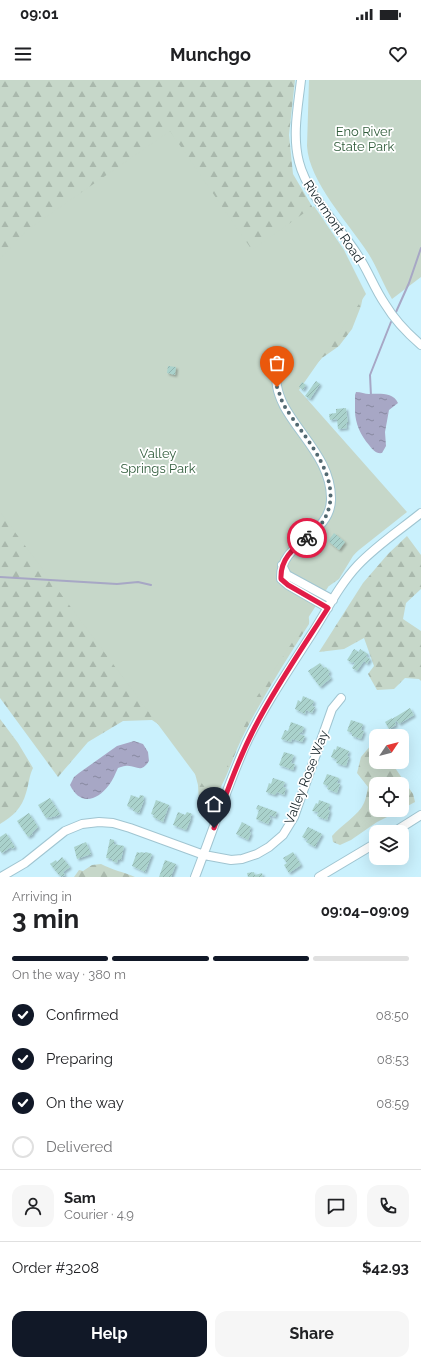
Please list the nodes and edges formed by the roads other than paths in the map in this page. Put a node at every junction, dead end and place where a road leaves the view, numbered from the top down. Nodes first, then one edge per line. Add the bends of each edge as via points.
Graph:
1 (301, 80) edge
2 (421, 345) edge
3 (275, 371) dead end
4 (421, 513) edge
5 (282, 565) junction
6 (333, 600) junction
7 (328, 608) junction
8 (341, 698) dead end
9 (421, 815) edge
10 (405, 825) edge
11 (369, 847) edge
12 (204, 855) junction
13 (1, 877) edge
14 (195, 877) edge
15 (319, 877) edge

1 - 2 street, Rivermont Road via 296,147 304,177 358,254 387,308
3 - 5 street via 277,387 284,406 326,470 331,502 322,523 289,553
4 - 6 street via 364,559 350,574
5 - 6 street via 287,575
5 - 7 street via 282,581
6 - 7 street
7 - 12 street via 255,727 238,763
8 - 12 street, Valley Rose Way via 332,709 294,817 283,835 269,847 242,859 232,860
9 - 10 street
11 - 15 street
12 - 13 street, Valley Rose Way via 130,828 99,822 82,824 65,831 25,863
12 - 14 street

